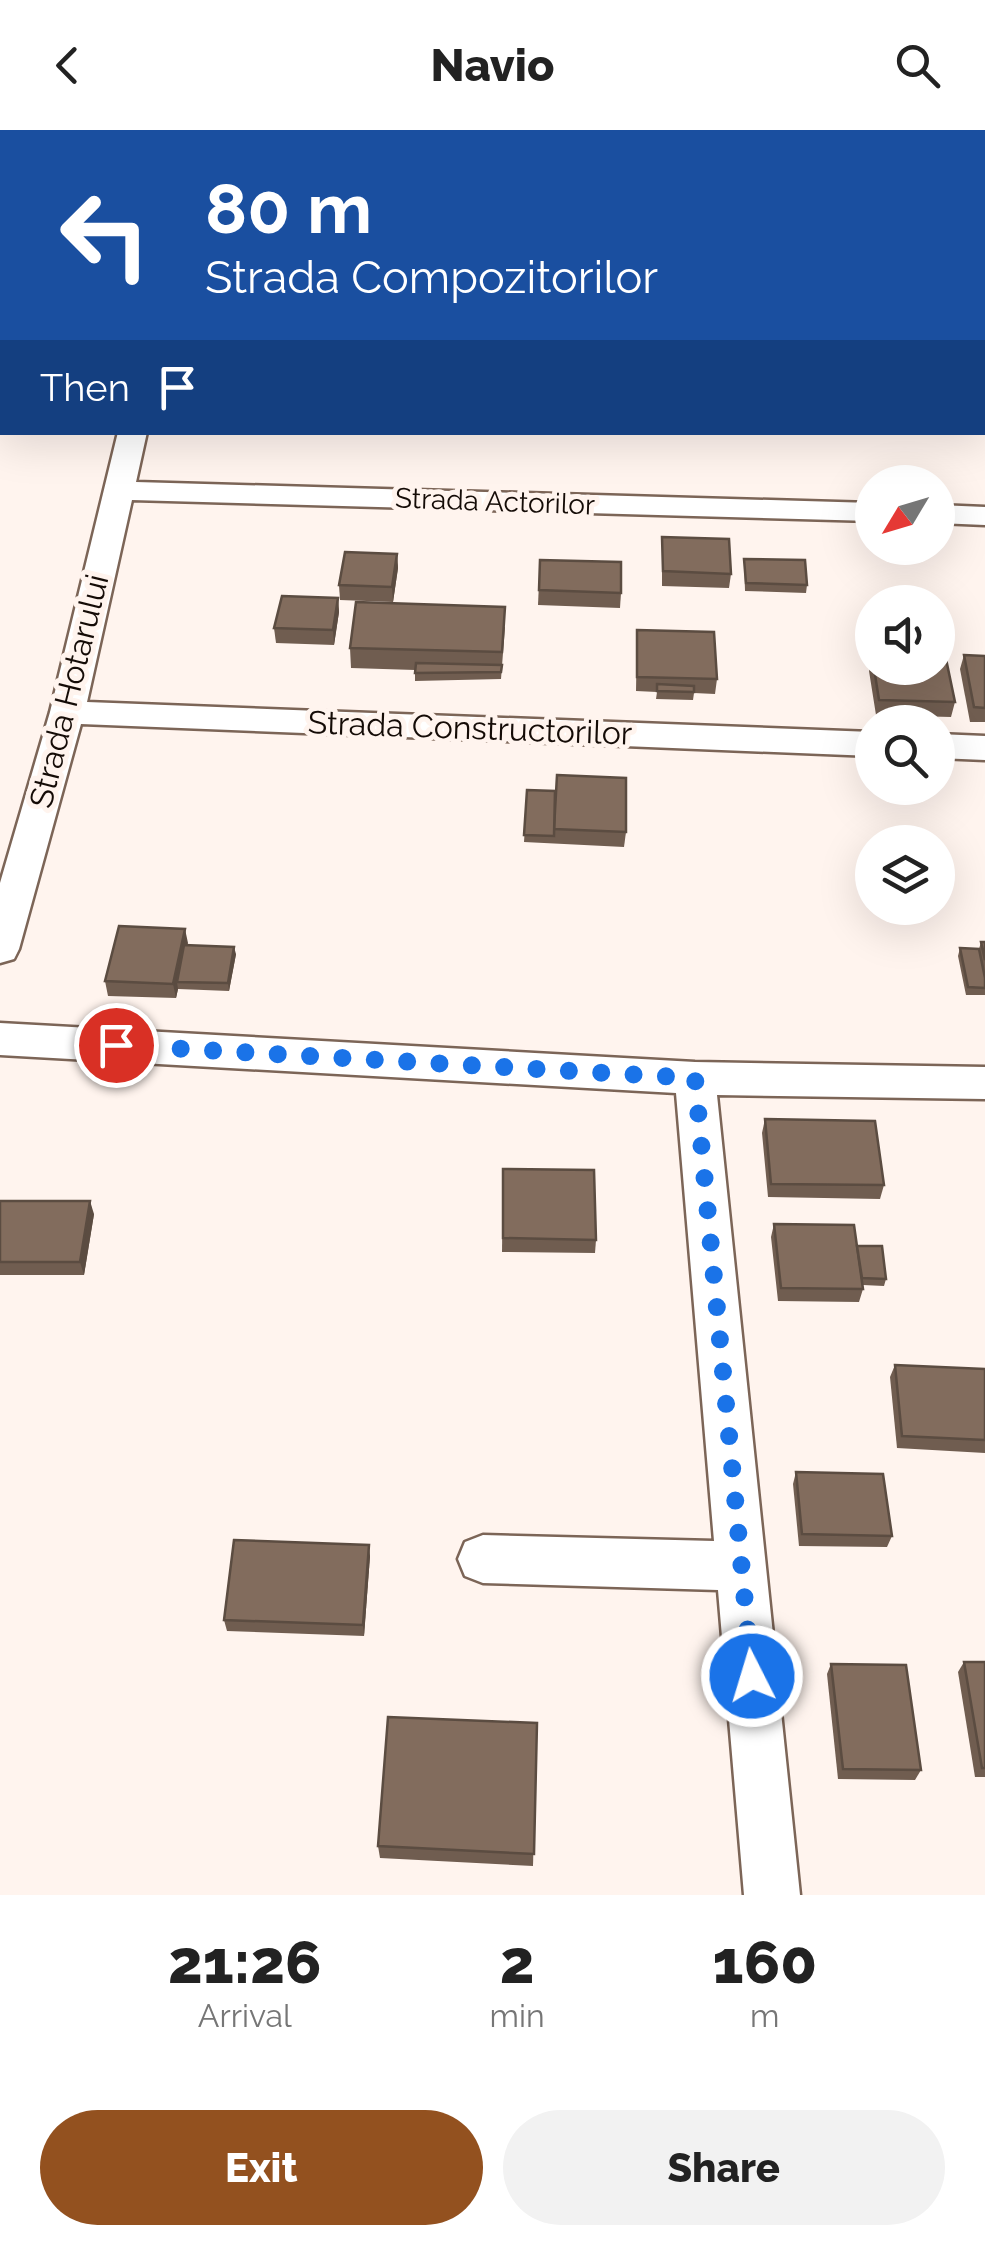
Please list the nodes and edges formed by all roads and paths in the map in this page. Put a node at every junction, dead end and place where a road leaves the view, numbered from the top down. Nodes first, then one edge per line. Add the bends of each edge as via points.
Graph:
1 (132, 435) edge
2 (118, 490) junction
3 (855, 512) edge
4 (955, 515) edge
5 (985, 516) edge
6 (67, 712) junction
7 (855, 743) edge
8 (955, 747) edge
9 (985, 748) edge
10 (0, 949) edge
11 (0, 1039) edge
12 (695, 1078) junction
13 (985, 1084) edge
14 (483, 1559) dead end
15 (741, 1566) junction
16 (772, 1895) edge

1 - 2 street, Strada Hotarului
2 - 3 street, Strada Actorilor
2 - 6 street, Strada Hotarului
4 - 5 street
6 - 7 street, Strada Constructorilor
6 - 10 street, Strada Hotarului
8 - 9 street
11 - 12 street
12 - 13 street
12 - 15 street
14 - 15 street
15 - 16 street

